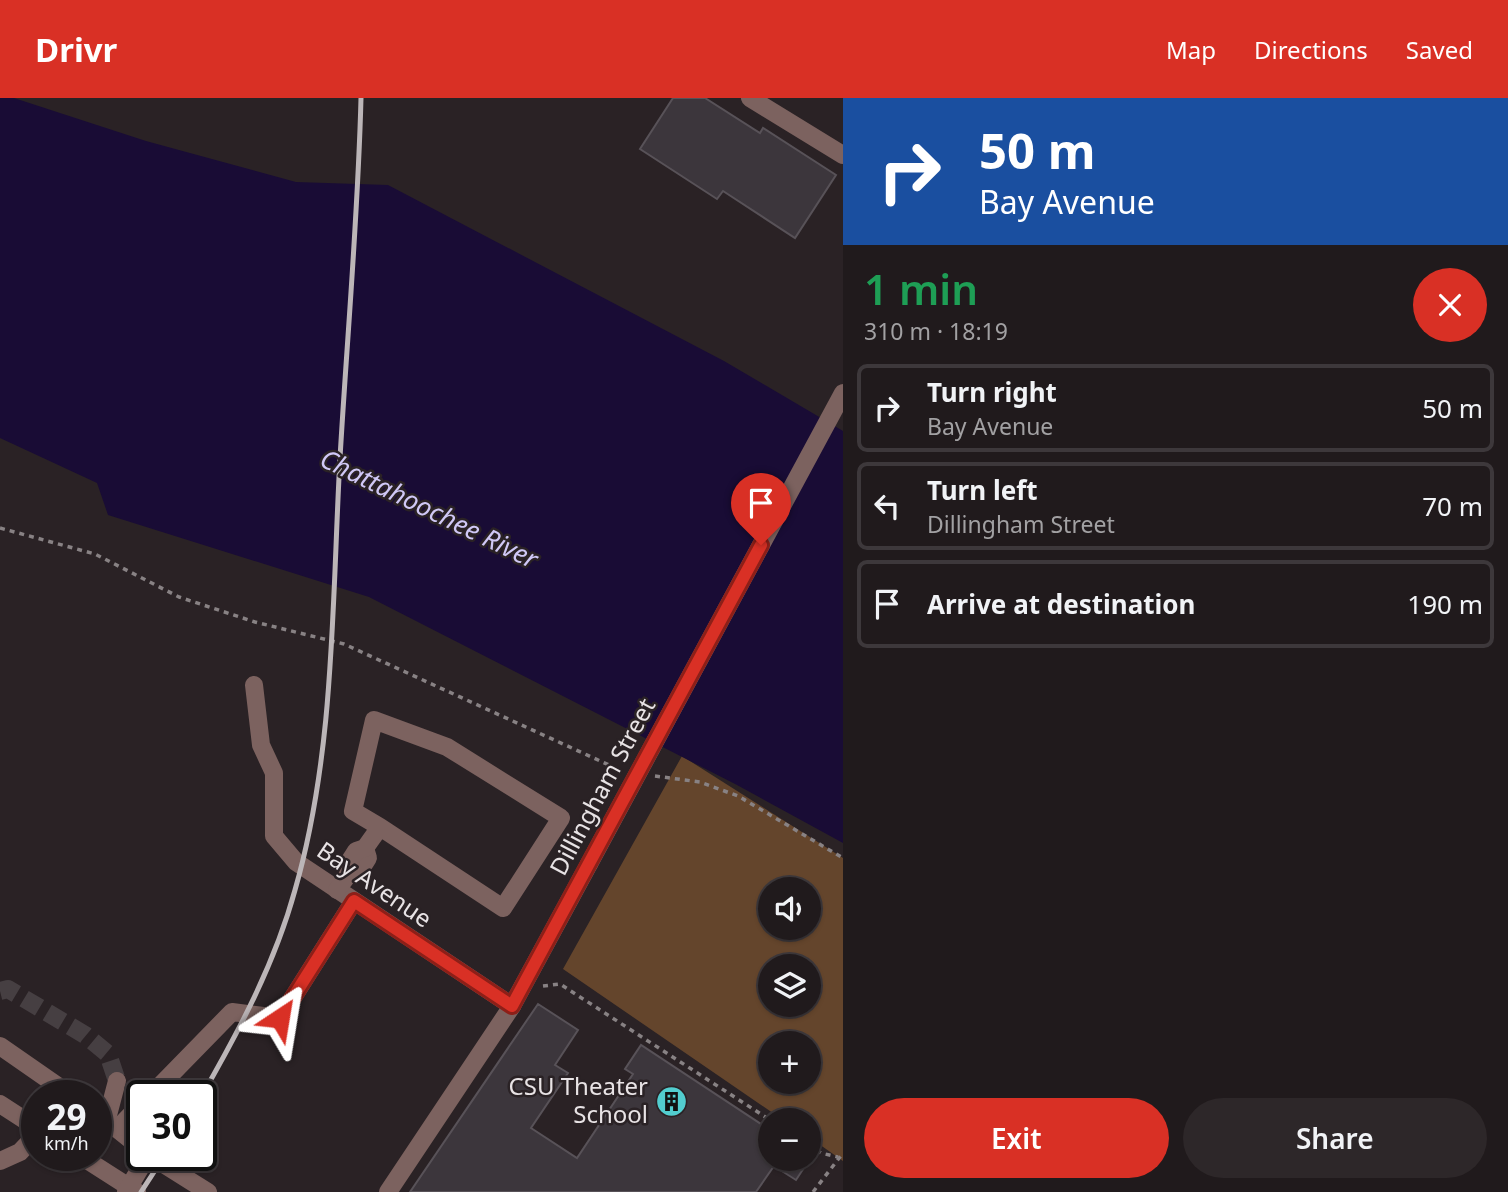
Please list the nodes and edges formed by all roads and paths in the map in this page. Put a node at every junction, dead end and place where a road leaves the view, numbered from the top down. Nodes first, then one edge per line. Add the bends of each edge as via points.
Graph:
1 (750, 98) edge
2 (843, 155) edge
3 (843, 393) edge
4 (0, 528) edge
5 (254, 685) dead end
6 (626, 773) dead end
7 (650, 776) dead end
8 (380, 827) junction
9 (843, 858) edge
10 (337, 890) junction
11 (354, 901) junction
12 (528, 978) junction
13 (512, 1006) junction
14 (0, 1046) edge
15 (49, 1080) edge
16 (166, 1080) edge
17 (117, 1081) tunnel mouth
18 (112, 1100) edge
19 (0, 1104) edge
20 (758, 1112) edge
21 (21, 1118) edge
22 (112, 1123) edge
23 (126, 1135) edge
24 (21, 1151) edge
25 (821, 1153) edge
26 (843, 1153) edge
27 (838, 1157) junction
28 (0, 1161) edge
29 (103, 1171) edge
30 (140, 1171) edge
31 (174, 1171) edge
32 (131, 1190) edge
33 (208, 1192) edge
34 (388, 1192) edge
35 (813, 1192) edge

1 - 2 street
3 - 12 street, Dillingham Street, bridge
4 - 6 path via 95,554 179,597 344,644
5 - 10 street, Bay Avenue via 261,746 274,772 274,836 296,862
7 - 9 path via 700,782 738,796
8 - 8 street via 503,908 561,818 447,747 374,720 353,811
8 - 10 street via 365,848 368,858 361,869 348,875
10 - 11 street, Bay Avenue
11 - 13 street, Bay Avenue
11 - 16 street via 280,1018 232,1012
12 - 13 street, Dillingham Street
12 - 20 path via 541,986 560,984
13 - 34 street, Dillingham Street
14 - 15 street
17 - 18 street
19 - 21 street
22 - 23 street
24 - 28 street
25 - 27 path
26 - 27 path
27 - 35 path
29 - 32 street
30 - 32 street
31 - 33 street

